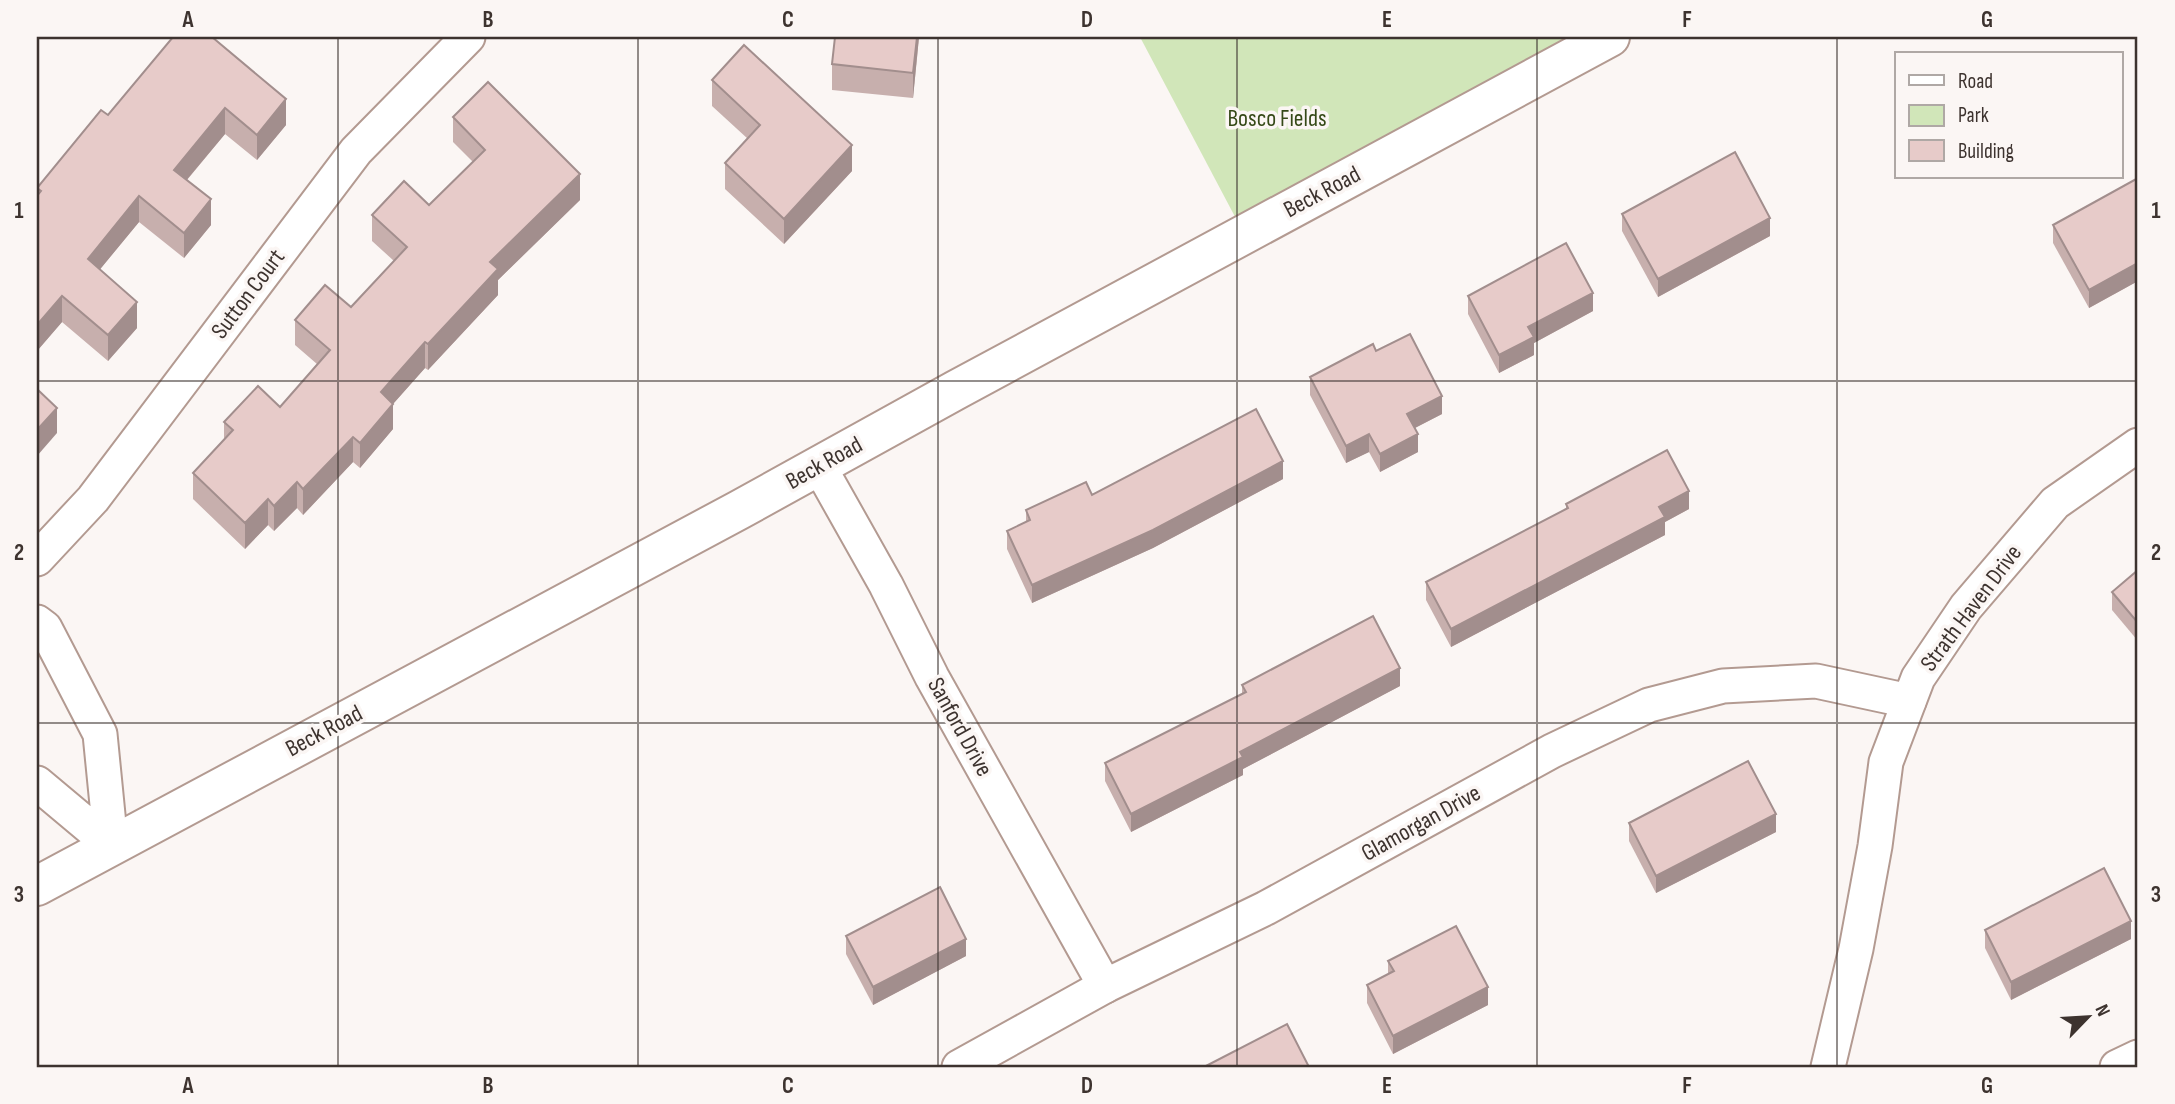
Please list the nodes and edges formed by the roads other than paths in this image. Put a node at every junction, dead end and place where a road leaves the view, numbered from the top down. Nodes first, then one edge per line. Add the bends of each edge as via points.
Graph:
1 (468, 37) edge
2 (1610, 37) edge
3 (2138, 445) edge
4 (819, 466) junction
5 (37, 559) edge
6 (37, 622) edge
7 (1909, 701) junction
8 (37, 783) edge
9 (111, 845) junction
10 (37, 886) edge
11 (1105, 986) junction
12 (2138, 1057) edge
13 (959, 1067) edge
14 (1828, 1067) edge
15 (2117, 1067) edge

1 - 5 street, Sutton Court via 356,151 93,499
2 - 4 main road, Beck Road
3 - 7 street, Strath Haven Drive via 2055,503 1965,607 1917,677
4 - 9 main road, Beck Road
4 - 11 street, Sanford Drive
6 - 9 street via 45,628 100,734
7 - 11 street, Glamorgan Drive via 1815,681 1723,686 1649,705 1552,751 1266,908
7 - 14 street, Strath Haven Drive via 1886,762 1856,949
8 - 9 street
9 - 10 main road, Beck Road
11 - 13 street, Glamorgan Drive
12 - 15 street

